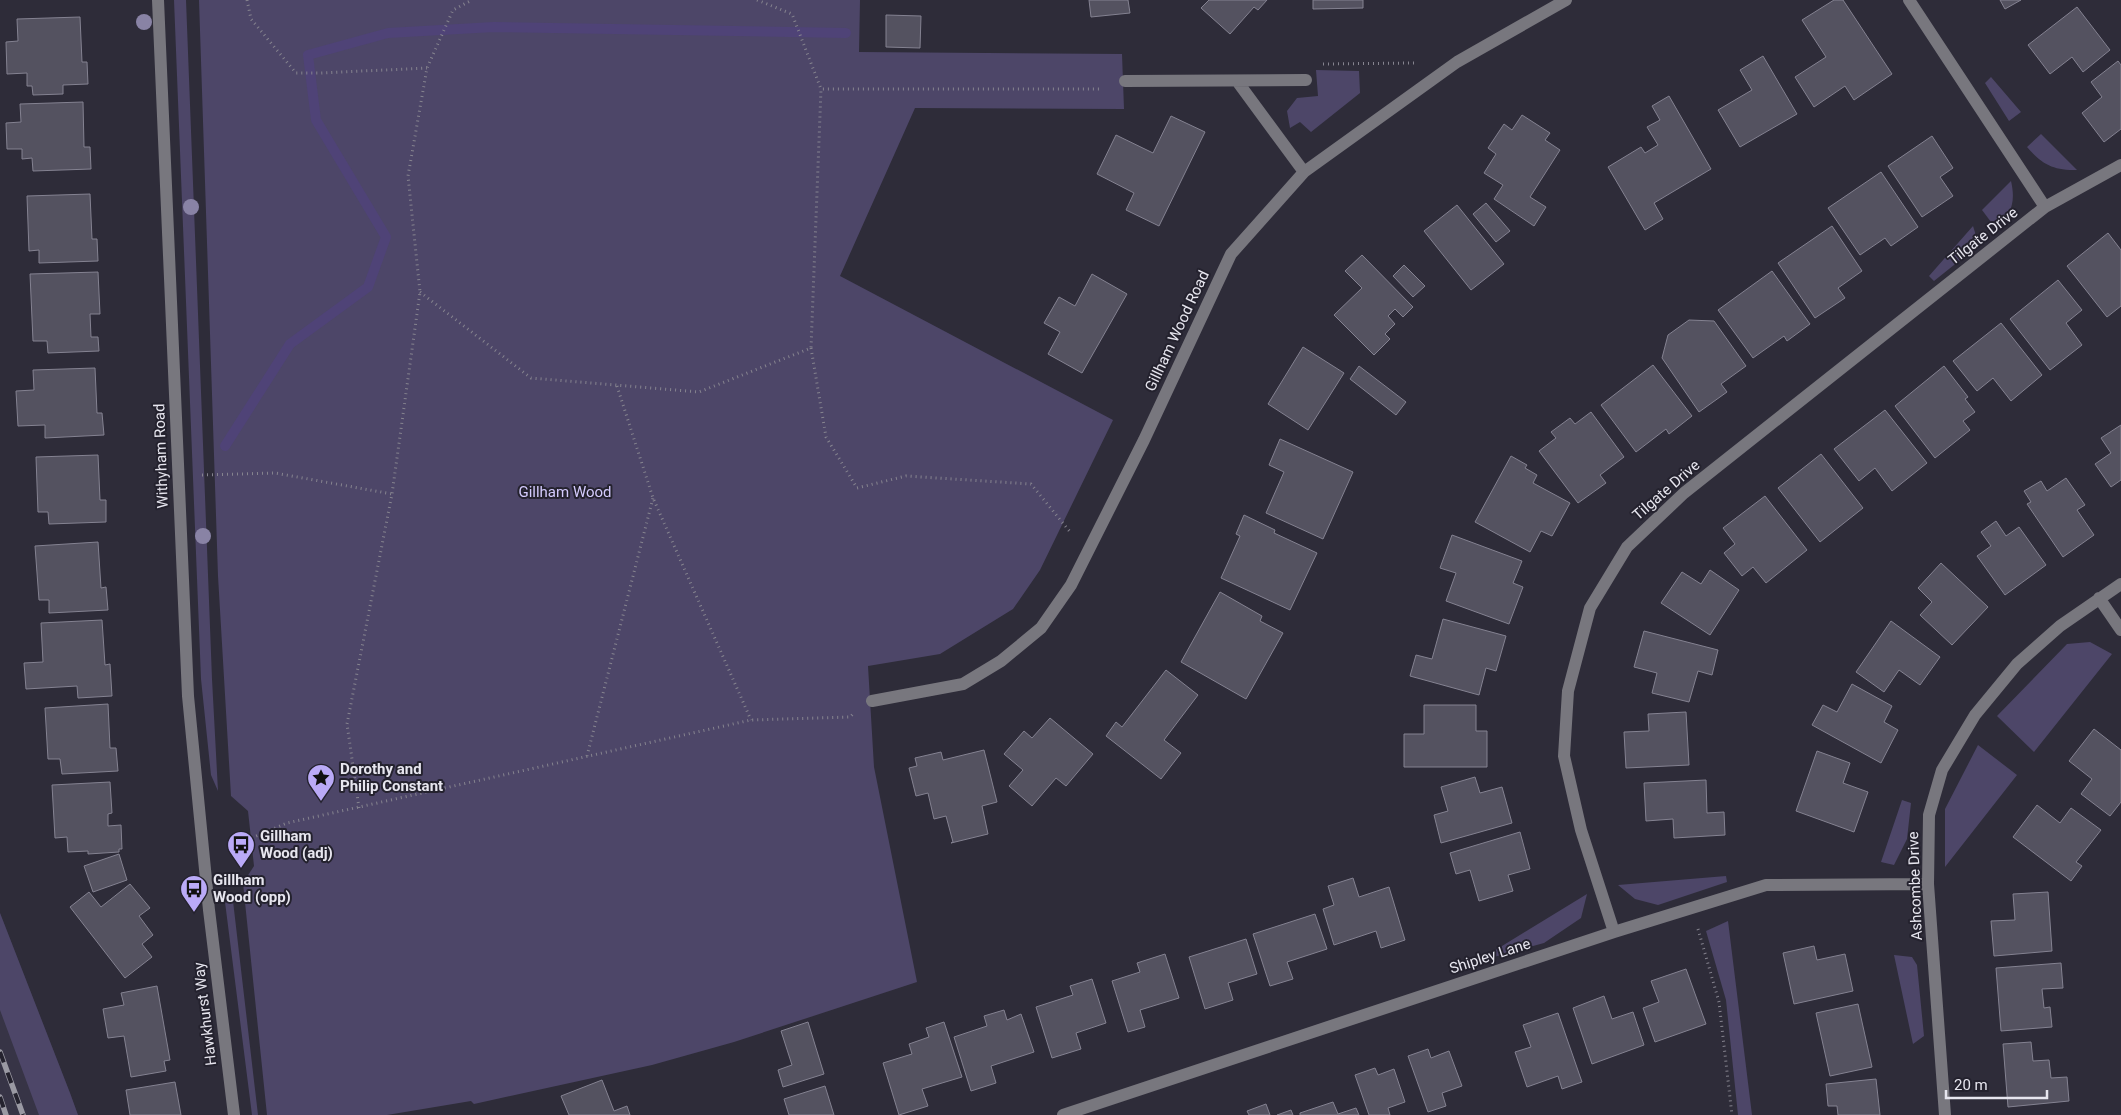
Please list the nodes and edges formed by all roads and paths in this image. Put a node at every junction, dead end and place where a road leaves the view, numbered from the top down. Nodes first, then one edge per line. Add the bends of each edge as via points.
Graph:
1 (158, 0) edge
2 (246, 0) edge
3 (472, 0) edge
4 (757, 0) edge
5 (1566, 0) edge
6 (1909, 0) edge
7 (1457, 62) junction
8 (427, 68) junction
9 (1306, 80) joint
10 (1237, 81) junction
11 (1125, 82) joint
12 (821, 89) junction
13 (2121, 165) edge
14 (1304, 172) junction
15 (2046, 207) junction
16 (420, 292) junction
17 (811, 348) junction
18 (617, 386) junction
19 (178, 476) junction
20 (392, 494) junction
21 (653, 498) junction
22 (1087, 553) junction
23 (2121, 584) edge
24 (2099, 598) junction
25 (2121, 630) edge
26 (872, 700) joint
27 (751, 720) junction
28 (587, 756) junction
29 (359, 808) junction
30 (247, 840) dead end
31 (1928, 884) junction
32 (1692, 908) junction
33 (209, 910) joint
34 (1614, 932) junction
35 (1069, 1114) edge
36 (234, 1115) edge
37 (1732, 1115) edge
38 (1945, 1115) edge

1 - 19 street, Withyham Road
2 - 8 path via 252,19 296,73
3 - 8 path via 453,10
4 - 12 path via 792,14
5 - 7 street, Gillham Wood Road
6 - 15 street
7 - 9 path via 1311,65
7 - 14 street, Gillham Wood Road
8 - 16 path via 408,176
9 - 10 street
10 - 11 street
10 - 14 street
11 - 12 path via 1113,88
12 - 17 path
13 - 15 street, Tilgate Drive
14 - 22 street, Gillham Wood Road via 1231,254
15 - 34 street, Tilgate Drive via 1684,493 1626,548 1590,608 1568,691 1564,756 1581,830
16 - 18 path via 531,378
16 - 20 path
17 - 18 path via 699,392
17 - 22 path via 826,437 857,488 906,476 1031,484
18 - 21 path
19 - 20 path via 275,473
19 - 33 street, Withyham Road via 188,696
20 - 29 path via 347,724
21 - 27 path
21 - 28 path
22 - 26 street, Gillham Wood Road via 1071,586 1041,628 1001,661 963,684
23 - 24 street, Ashcombe Drive
24 - 25 street
24 - 31 street, Ashcombe Drive via 2060,626 2017,664 1971,723 1942,770 1930,815
26 - 27 path via 850,717
27 - 28 path
28 - 29 path
29 - 30 path via 287,823
31 - 32 street, Shipley Lane via 1766,885
31 - 38 street, Ashcombe Drive
32 - 34 street, Shipley Lane
32 - 37 path via 1720,1002
33 - 36 street, Hawkhurst Way
34 - 35 street, Shipley Lane

